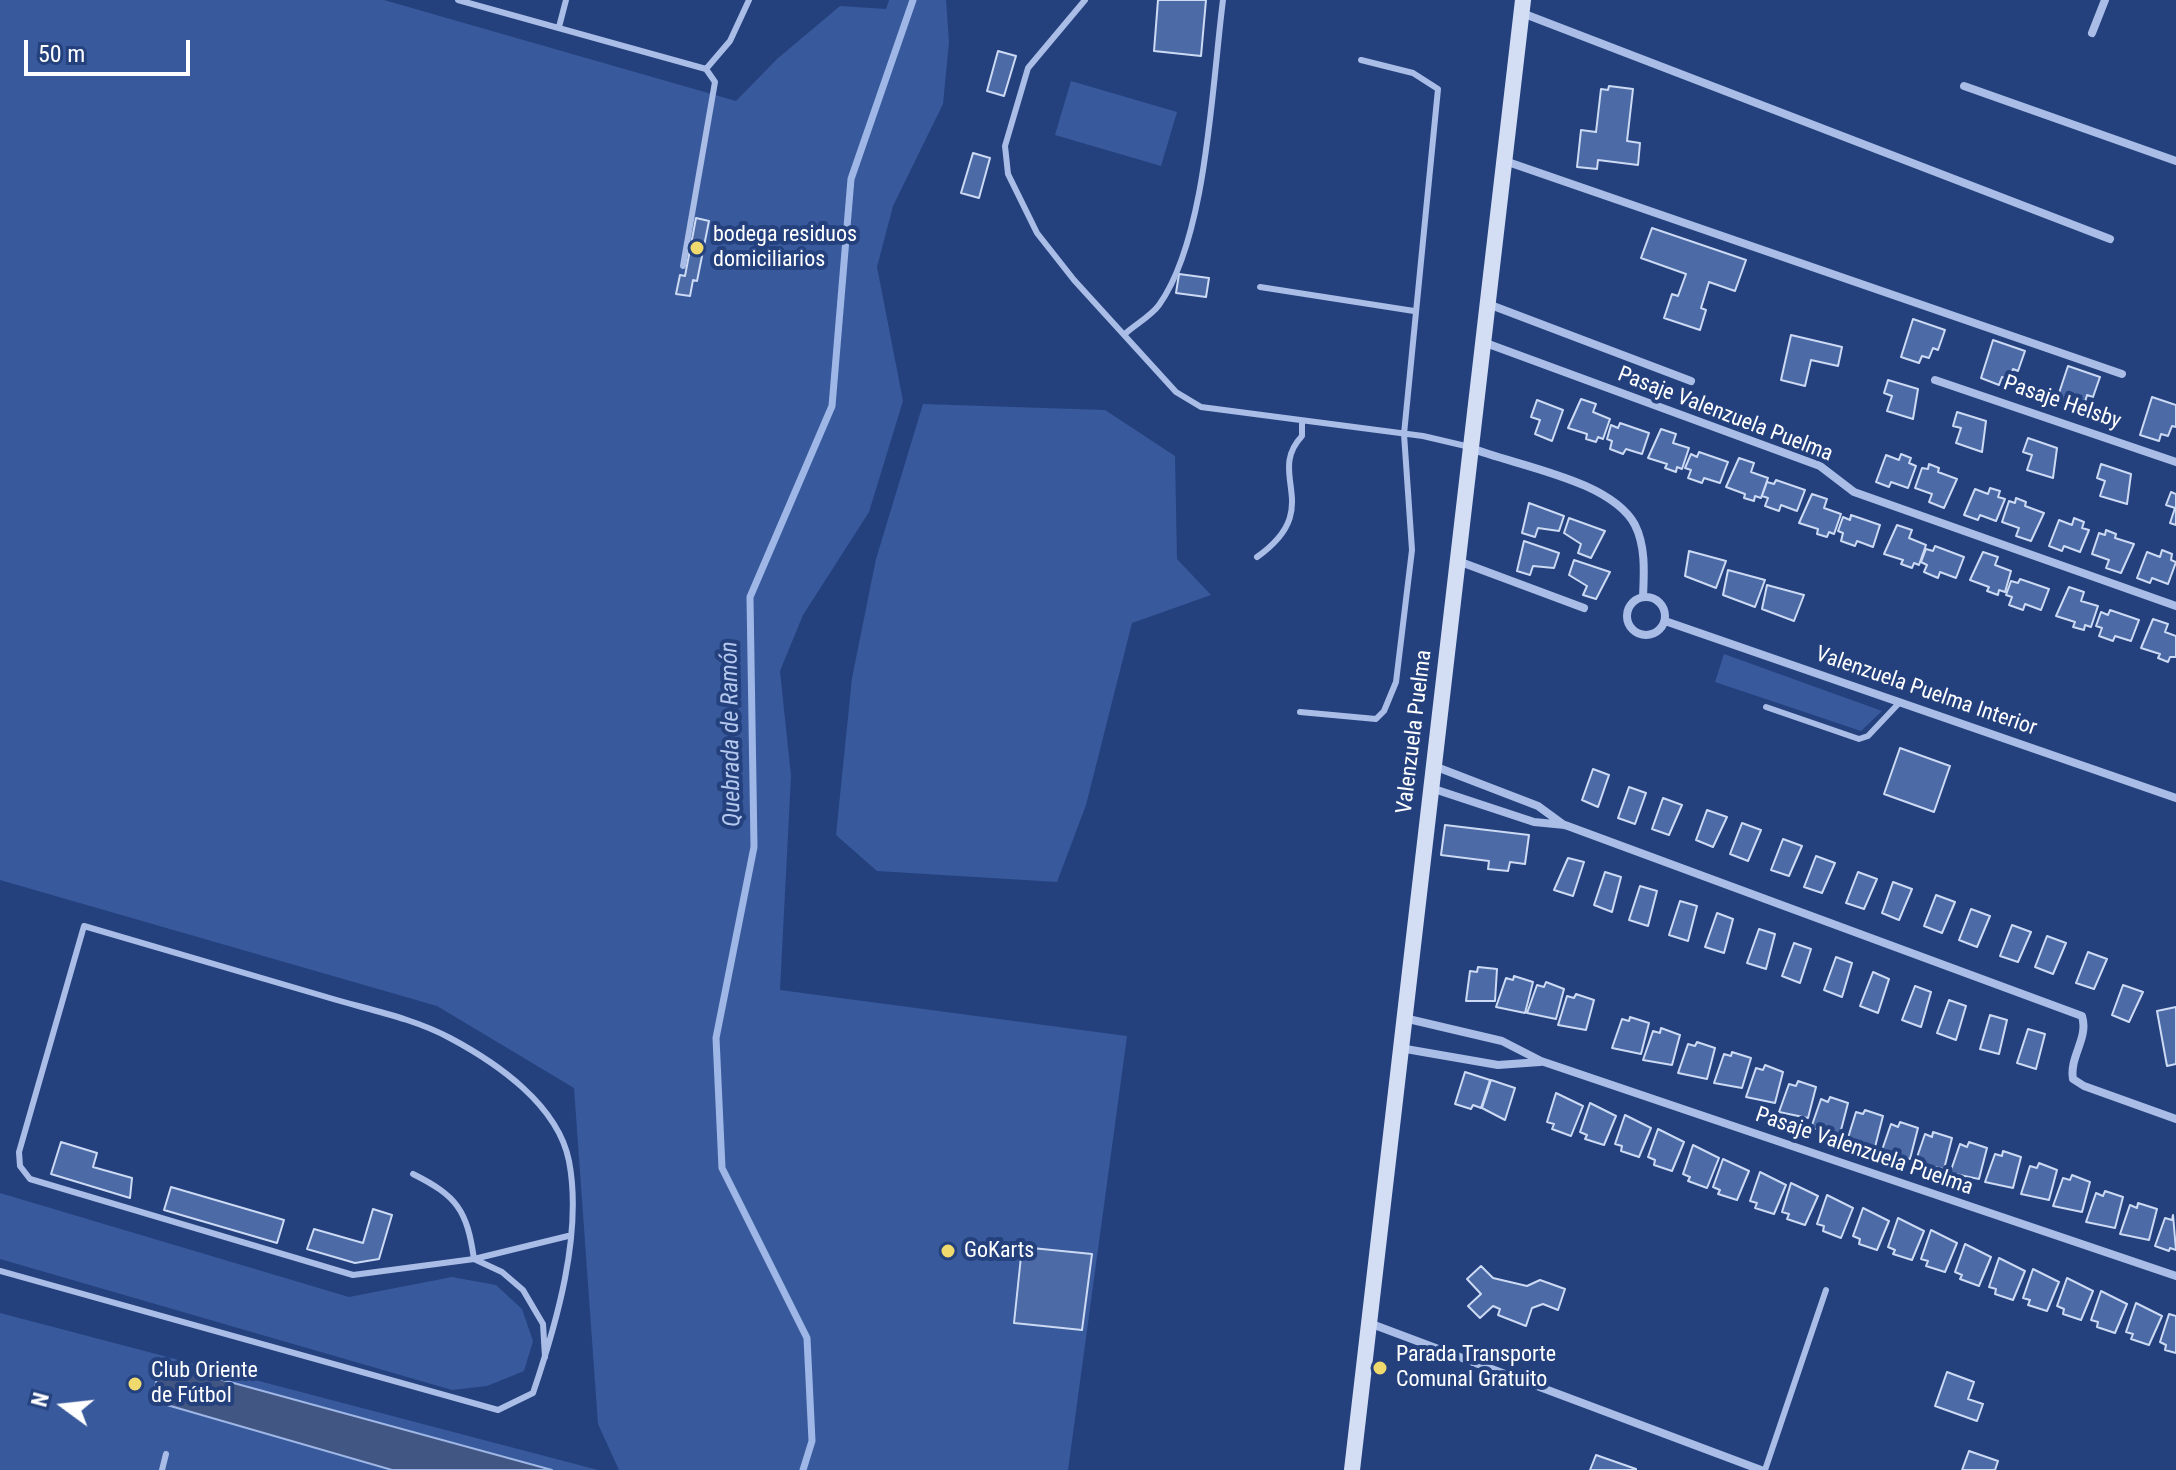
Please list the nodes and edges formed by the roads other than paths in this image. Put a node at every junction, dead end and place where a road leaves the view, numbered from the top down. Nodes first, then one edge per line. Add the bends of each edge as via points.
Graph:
1 (458, 0) edge
2 (566, 0) edge
3 (749, 0) edge
4 (1085, 0) edge
5 (1223, 0) edge
6 (2105, 0) edge
7 (1522, 6) edge
8 (559, 27) junction
9 (2092, 33) dead end
10 (1361, 60) dead end
11 (706, 69) junction
12 (1964, 86) dead end
13 (1504, 161) junction
14 (2176, 161) edge
15 (2110, 239) dead end
16 (683, 266) dead end
17 (1260, 287) dead end
18 (1488, 304) junction
19 (1414, 311) junction
20 (1126, 333) junction
21 (1483, 342) junction
22 (2122, 374) dead end
23 (1935, 380) dead end
24 (1691, 381) dead end
25 (1302, 422) junction
26 (1404, 434) junction
27 (1471, 447) junction
28 (2176, 462) edge
29 (1257, 557) dead end
30 (1458, 561) junction
31 (1643, 597) junction
32 (2176, 606) edge
33 (1584, 608) dead end
34 (1665, 621) junction
35 (1900, 702) junction
36 (1766, 707) dead end
37 (1300, 712) dead end
38 (1434, 766) junction
39 (1431, 788) junction
40 (2176, 798) edge
41 (1565, 825) junction
42 (1404, 1018) junction
43 (1400, 1048) junction
44 (1541, 1061) junction
45 (2176, 1119) edge
46 (413, 1174) dead end
47 (568, 1236) junction
48 (474, 1259) junction
49 (0, 1271) edge
50 (2176, 1276) edge
51 (1826, 1290) dead end
52 (1369, 1323) junction
53 (545, 1357) junction
54 (166, 1454) dead end
55 (162, 1470) edge
56 (1352, 1470) edge
57 (1763, 1470) edge

1 - 8 lane
2 - 8 lane
3 - 11 lane via 730,41
4 - 20 lane via 1028,68 1005,146 1008,174 1037,233
5 - 20 lane via 1196,208 1184,255 1158,306
6 - 9 street
7 - 13 street, Valenzuela Puelma
7 - 15 street
8 - 11 lane
10 - 19 lane via 1413,73 1438,89
11 - 16 lane via 715,82
12 - 14 street
13 - 18 street, Valenzuela Puelma
13 - 22 street
17 - 19 lane
18 - 21 street, Valenzuela Puelma
18 - 24 street, Pasaje Valenzuela Puelma
19 - 26 lane
20 - 25 lane via 1176,392 1201,407
21 - 27 street, Valenzuela Puelma
21 - 32 street, Pasaje Valenzuela Puelma via 1820,466 1854,492
23 - 28 street, Pasaje Helsby
25 - 26 lane
25 - 29 lane via 1302,436 1288,460 1293,506 1289,522 1279,541
26 - 27 lane
26 - 37 lane via 1412,550 1396,682 1376,719
27 - 30 street, Valenzuela Puelma
27 - 31 street via 1619,502 1636,526 1643,551
30 - 33 street
30 - 38 street, Valenzuela Puelma
31 - 34 street, Valenzuela Puelma Interior via 1660,603
31 - 34 street via 1628,610 1634,631 1652,635
34 - 35 street, Valenzuela Puelma Interior
35 - 36 lane via 1859,739
35 - 40 street, Valenzuela Puelma Interior
38 - 39 street, Valenzuela Puelma
38 - 41 street via 1538,806
39 - 41 street via 1534,822
39 - 42 street, Valenzuela Puelma
41 - 45 street via 2082,1016 2084,1031 2071,1068 2073,1079
42 - 43 street, Valenzuela Puelma
42 - 44 street, Pasaje Valenzuela Puelma via 1502,1041
43 - 44 street, Pasaje Valenzuela Puelma via 1498,1065
43 - 52 street, Valenzuela Puelma
44 - 50 street, Pasaje Valenzuela Puelma
46 - 48 lane via 460,1207 469,1225
47 - 48 lane
47 - 48 lane via 569,1160 560,1135 523,1089 481,1057 416,1023 84,926 19,1152 20,1166 30,1179 353,1275
47 - 53 lane via 557,1321
48 - 53 lane via 523,1290 543,1324
49 - 53 lane via 498,1410 533,1393
51 - 57 lane
52 - 56 street, Valenzuela Puelma
52 - 57 street
54 - 55 lane

